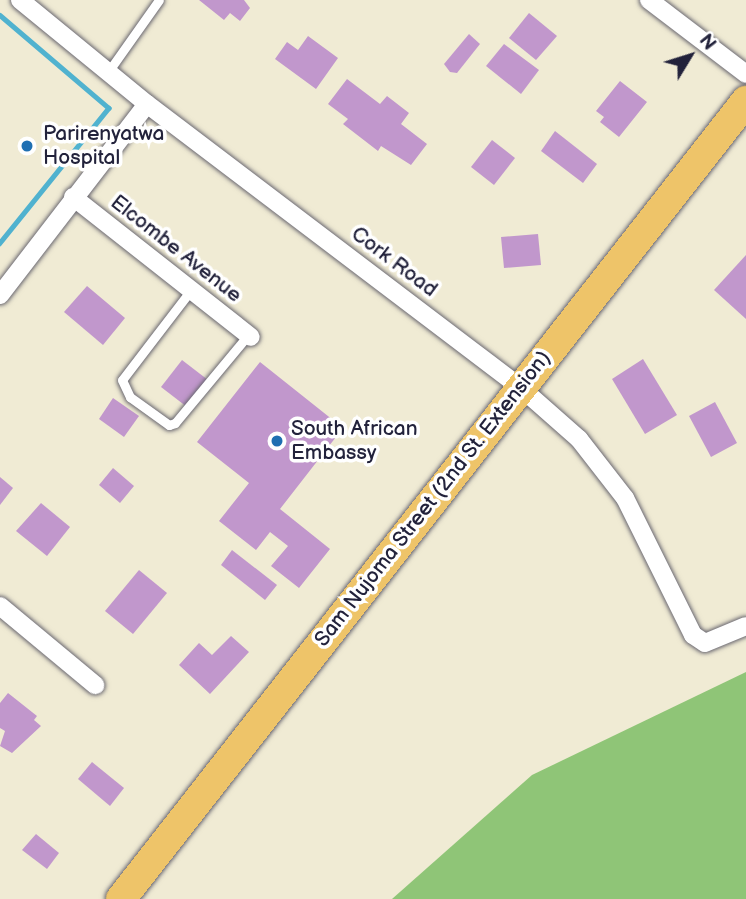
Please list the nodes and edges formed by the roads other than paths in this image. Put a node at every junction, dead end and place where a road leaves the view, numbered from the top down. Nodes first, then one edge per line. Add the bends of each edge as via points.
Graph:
1 (20, 0) edge
2 (159, 0) edge
3 (649, 0) edge
4 (108, 72) junction
5 (746, 74) edge
6 (746, 101) edge
7 (147, 104) junction
8 (73, 197) junction
9 (191, 290) junction
10 (0, 295) edge
11 (249, 336) joint
12 (520, 387) junction
13 (0, 606) edge
14 (746, 626) edge
15 (95, 685) dead end
16 (121, 899) edge

1 - 4 street, Cork Road
2 - 4 lane
3 - 5 street
4 - 7 street, Cork Road
6 - 12 highway, Sam Nujoma Street (2nd St. Extension)
7 - 8 street
7 - 12 street, Cork Road
8 - 9 street, Elcombe Avenue
8 - 10 street
9 - 11 street, Elcombe Avenue
9 - 11 lane via 122,380 130,397 169,425 175,423
12 - 14 street, Cork Road via 605,469 645,535 693,635 705,642
12 - 16 highway, Sam Nujoma Street (2nd St. Extension)
13 - 15 street

